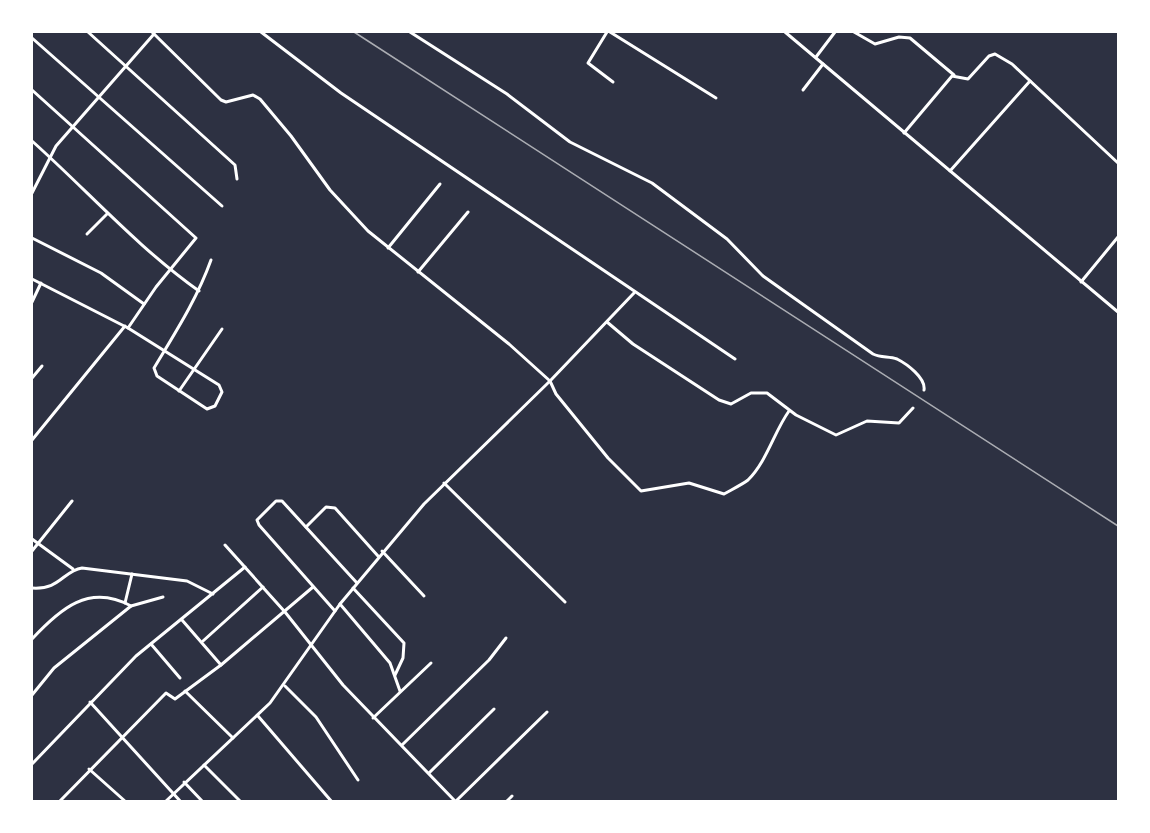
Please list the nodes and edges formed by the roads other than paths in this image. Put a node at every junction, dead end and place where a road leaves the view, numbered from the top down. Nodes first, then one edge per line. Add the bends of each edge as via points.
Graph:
1 (88, 32) edge
2 (261, 32) edge
3 (410, 32) edge
4 (608, 32) edge
5 (785, 32) edge
6 (835, 32) edge
7 (854, 32) edge
8 (153, 33) edge
9 (32, 40) edge
10 (816, 57) junction
11 (126, 64) junction
12 (823, 64) junction
13 (954, 75) junction
14 (1030, 81) junction
15 (613, 82) dead end
16 (32, 90) edge
17 (803, 90) dead end
18 (98, 95) junction
19 (716, 98) dead end
20 (72, 126) junction
21 (904, 133) junction
22 (32, 141) edge
23 (49, 157) junction
24 (1119, 163) edge
25 (950, 171) junction
26 (237, 179) dead end
27 (440, 184) dead end
28 (32, 194) edge
29 (222, 206) dead end
30 (468, 212) dead end
31 (107, 214) junction
32 (87, 234) dead end
33 (1119, 237) edge
34 (32, 238) edge
35 (387, 248) junction
36 (211, 260) dead end
37 (170, 270) junction
38 (418, 272) junction
39 (32, 279) edge
40 (1082, 282) junction
41 (41, 284) junction
42 (199, 291) junction
43 (634, 293) junction
44 (32, 302) edge
45 (144, 304) junction
46 (1119, 312) edge
47 (607, 322) junction
48 (127, 327) junction
49 (222, 329) dead end
50 (165, 350) junction
51 (735, 359) dead end
52 (42, 366) dead end
53 (195, 370) junction
54 (32, 378) edge
55 (550, 381) junction
56 (924, 390) dead end
57 (179, 391) junction
58 (913, 408) dead end
59 (789, 411) junction
60 (32, 440) edge
61 (444, 483) junction
62 (72, 501) dead end
63 (306, 527) junction
64 (32, 539) edge
65 (36, 543) junction
66 (225, 544) dead end
67 (32, 551) edge
68 (382, 551) junction
69 (378, 556) junction
70 (245, 567) junction
71 (73, 569) junction
72 (132, 574) junction
73 (357, 583) junction
74 (263, 587) junction
75 (313, 587) junction
76 (32, 588) edge
77 (353, 588) junction
78 (213, 594) junction
79 (424, 596) dead end
80 (163, 597) dead end
81 (565, 602) dead end
82 (125, 603) junction
83 (340, 604) junction
84 (131, 606) junction
85 (335, 611) junction
86 (285, 612) junction
87 (182, 620) junction
88 (506, 638) dead end
89 (32, 639) edge
90 (203, 641) junction
91 (151, 644) junction
92 (312, 647) junction
93 (431, 663) dead end
94 (221, 665) junction
95 (395, 675) junction
96 (180, 678) dead end
97 (285, 686) junction
98 (185, 691) junction
99 (400, 691) junction
100 (32, 695) edge
101 (90, 702) junction
102 (494, 709) dead end
103 (547, 712) dead end
104 (258, 716) junction
105 (374, 718) junction
106 (122, 736) junction
107 (233, 738) junction
108 (402, 745) junction
109 (32, 764) edge
110 (204, 765) junction
111 (89, 770) junction
112 (429, 773) junction
113 (358, 780) dead end
114 (184, 782) junction
115 (173, 793) junction
116 (512, 796) dead end
117 (59, 801) edge
118 (126, 801) edge
119 (165, 801) edge
120 (182, 801) edge
121 (203, 801) edge
122 (241, 801) edge
123 (332, 801) edge
124 (506, 801) edge

1 - 11 street
2 - 43 street via 341,93
3 - 56 street via 507,94 570,142 652,183 727,239 763,276 879,357 901,362 920,378
4 - 15 street via 588,63
4 - 19 street
5 - 10 street
6 - 10 street
7 - 13 street via 875,44 899,36 910,38
8 - 11 street
8 - 35 street via 221,100 254,95 260,99 330,190
9 - 18 street
10 - 12 street
11 - 18 street
11 - 26 street via 235,165
12 - 17 street
12 - 21 street
13 - 14 street via 968,79 995,54
13 - 21 street
14 - 24 street
14 - 25 street
16 - 20 street
18 - 20 street
18 - 29 street
20 - 23 street
20 - 37 street via 195,236 194,243
21 - 25 street
22 - 23 street
23 - 28 street
23 - 31 street
25 - 40 street
27 - 35 street
30 - 38 street
31 - 32 street
31 - 37 street
33 - 40 street
34 - 45 street via 101,273
35 - 38 street
36 - 42 street
37 - 42 street
37 - 45 street
38 - 55 street
39 - 41 street
40 - 46 street
41 - 44 street
41 - 48 street
42 - 50 street
43 - 47 street
43 - 51 street
45 - 48 street
47 - 55 street
47 - 59 street via 633,344 719,400 731,404 759,391
48 - 50 street
48 - 60 street
49 - 53 street
50 - 53 street
50 - 57 street via 155,373
52 - 54 street
53 - 57 street
53 - 57 street via 221,388 215,406 207,409
55 - 59 street via 556,394 608,458 641,491 689,483 724,494 747,481 755,471
55 - 61 street
58 - 59 street via 898,423 867,421 836,435
61 - 68 street
61 - 81 street
62 - 65 street
63 - 69 street via 326,507 335,508
63 - 73 street
63 - 75 street via 280,500 257,520
64 - 65 street
65 - 67 street
65 - 71 street
66 - 70 street
68 - 69 street
68 - 79 street
69 - 73 street
70 - 74 street
70 - 78 street
71 - 72 street
71 - 76 street via 62,581
72 - 78 street via 188,581
72 - 82 street
73 - 77 street
74 - 86 street
74 - 90 street
75 - 85 street
75 - 86 street
77 - 83 street
77 - 95 street via 404,643 405,651
78 - 87 street
80 - 84 street
82 - 84 street
82 - 89 street via 105,597 74,603 50,618
83 - 85 street
83 - 95 street via 381,651
84 - 100 street via 54,668
85 - 92 street
86 - 92 street
86 - 94 street
87 - 90 street
87 - 91 street
88 - 108 street via 489,660
90 - 94 street
91 - 96 street
91 - 101 street
92 - 97 street
92 - 105 street
93 - 99 street
94 - 98 street
95 - 99 street
97 - 104 street
97 - 113 street via 316,717
98 - 106 street via 175,699 166,693
98 - 107 street
99 - 105 street
101 - 106 street
101 - 109 street
102 - 112 street
103 - 112 street via 455,801
104 - 107 street
104 - 123 street
105 - 108 street
106 - 111 street
106 - 115 street
107 - 110 street
108 - 112 street
110 - 114 street
110 - 122 street
111 - 117 street
111 - 118 street
114 - 115 street
114 - 121 street
115 - 119 street
115 - 120 street
116 - 124 street

